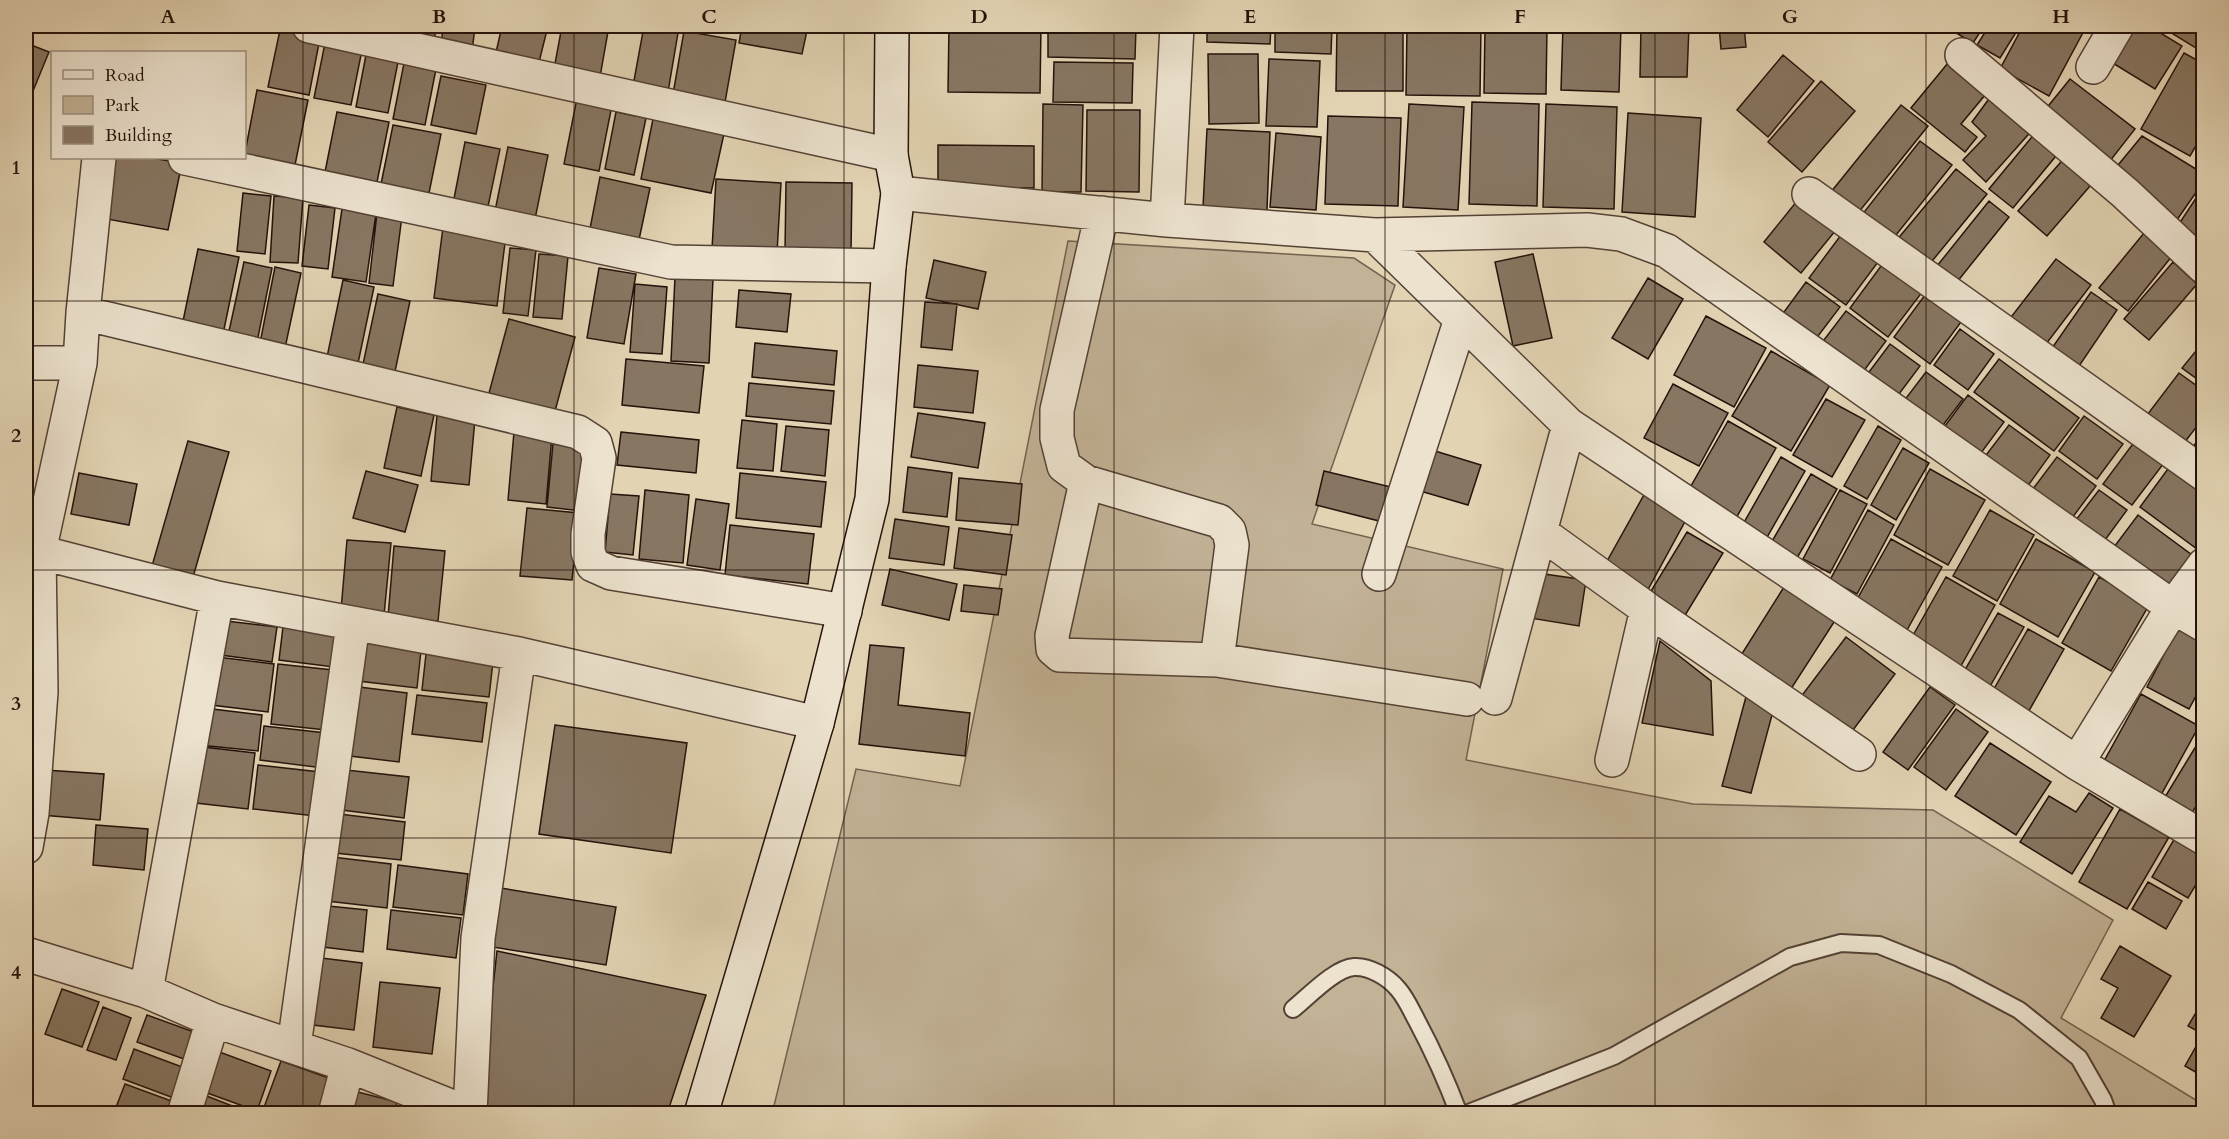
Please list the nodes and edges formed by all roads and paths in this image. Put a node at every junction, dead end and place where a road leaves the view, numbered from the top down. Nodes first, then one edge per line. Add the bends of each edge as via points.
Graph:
1 (309, 26) edge
2 (892, 26) edge
3 (1177, 26) edge
4 (2109, 28) edge
5 (1962, 56) dead end
6 (2093, 67) dead end
7 (891, 155) junction
8 (99, 159) edge
9 (190, 159) edge
10 (898, 193) junction
11 (1809, 194) dead end
12 (1102, 213) junction
13 (1167, 220) junction
14 (1375, 235) junction
15 (889, 266) junction
16 (2204, 267) edge
17 (83, 313) junction
18 (1461, 320) junction
19 (26, 363) edge
20 (80, 363) junction
21 (1569, 425) junction
22 (2204, 474) edge
23 (1086, 482) junction
24 (1540, 532) junction
25 (39, 552) junction
26 (2204, 565) edge
27 (1379, 574) dead end
28 (217, 598) junction
29 (2173, 607) junction
30 (1647, 609) junction
31 (845, 611) junction
32 (353, 624) junction
33 (2204, 625) edge
34 (519, 654) junction
35 (1217, 660) junction
36 (817, 723) junction
37 (1859, 754) dead end
38 (1612, 760) dead end
39 (2077, 764) junction
40 (2204, 838) edge
41 (26, 848) edge
42 (27, 961) edge
43 (146, 991) junction
44 (1293, 1009) dead end
45 (213, 1020) junction
46 (294, 1046) junction
47 (348, 1065) junction
48 (184, 1113) edge
49 (335, 1113) edge
50 (470, 1113) edge
51 (701, 1113) edge
52 (1459, 1113) edge
53 (1466, 1113) edge
54 (2108, 1113) edge

1 - 7 street
2 - 7 street
3 - 13 street
4 - 6 street
5 - 16 street via 2126,193
7 - 10 street
8 - 17 street
9 - 15 street via 671,262
10 - 12 street
10 - 15 street
11 - 22 street
12 - 13 street
12 - 23 street via 1057,410 1057,438 1064,466
13 - 14 street
14 - 18 street
14 - 29 street via 1587,230 1621,234 1667,251
15 - 31 street via 872,499
17 - 20 street
17 - 31 street via 578,432 595,443 599,458 588,534 593,565 611,573
18 - 21 street
18 - 27 street
19 - 20 street
20 - 25 street
21 - 24 street
21 - 39 street
23 - 35 street via 1220,521 1229,531 1232,545
23 - 35 street via 1052,636 1053,649 1060,656
24 - 30 street
24 - 35 street via 1481,698
25 - 28 street
25 - 41 street via 40,692
26 - 29 street
28 - 32 street
28 - 43 street
29 - 33 street
29 - 39 street
30 - 37 street
30 - 38 street
31 - 36 street
32 - 34 street
32 - 46 street
34 - 36 street
34 - 50 street via 478,938
36 - 51 street
39 - 40 street
42 - 43 street
43 - 45 street
44 - 52 lane via 1340,971 1367,968 1384,978 1398,988 1412,1011
45 - 46 street
45 - 48 street
46 - 47 street
47 - 49 street
47 - 50 street
53 - 54 lane via 1614,1056 1790,957 1841,943 1880,945 1951,974 2019,1010 2079,1058

